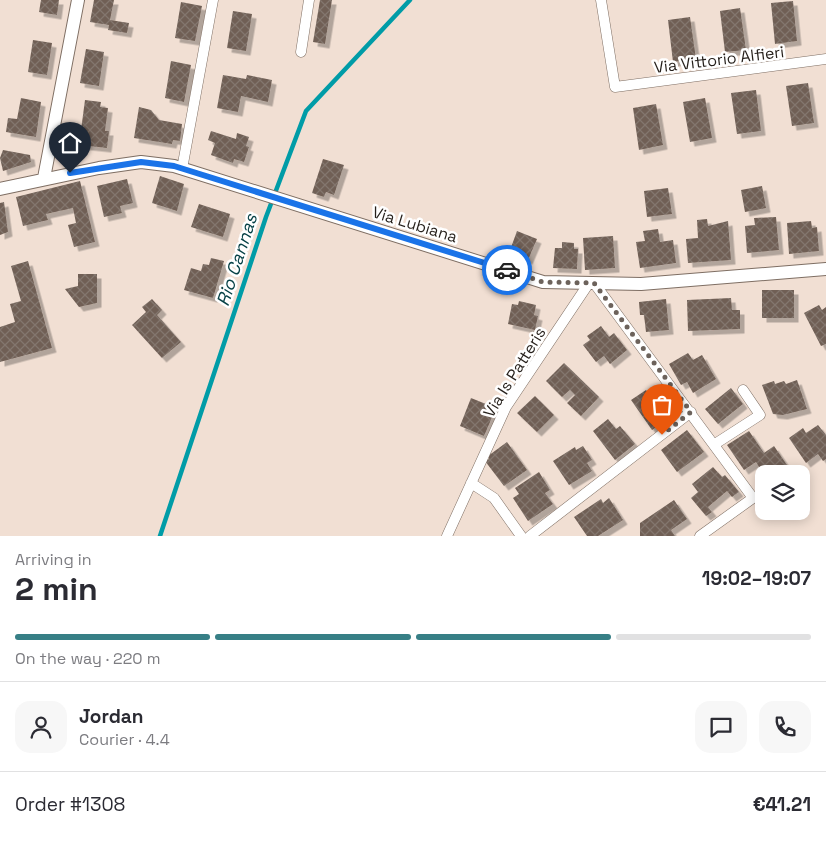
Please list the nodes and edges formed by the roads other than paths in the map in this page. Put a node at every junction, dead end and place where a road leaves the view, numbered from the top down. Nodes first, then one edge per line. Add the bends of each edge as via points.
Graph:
1 (78, 0) edge
2 (213, 0) edge
3 (309, 0) edge
4 (601, 0) edge
5 (301, 52) dead end
6 (826, 59) edge
7 (182, 169) junction
8 (44, 178) junction
9 (0, 188) edge
10 (826, 269) edge
11 (592, 283) junction
12 (743, 390) dead end
13 (691, 412) junction
14 (715, 444) junction
15 (471, 483) junction
16 (446, 536) edge
17 (521, 536) edge
18 (530, 536) edge
19 (700, 536) edge

1 - 8 street
2 - 7 street
3 - 5 street
4 - 6 street, Via Vittorio Alfieri via 615,87
7 - 8 street, Via Lubiana via 141,162
7 - 11 street, Via Lubiana via 543,282
8 - 9 street, Via Lubiana
10 - 11 street, Via Lubiana via 641,284
11 - 13 street
11 - 15 street, Via Is Patteris via 506,407
12 - 14 street via 760,415
13 - 14 street
13 - 18 street
14 - 19 street via 753,498
15 - 16 street, Via Is Patteris
15 - 17 street via 494,498

